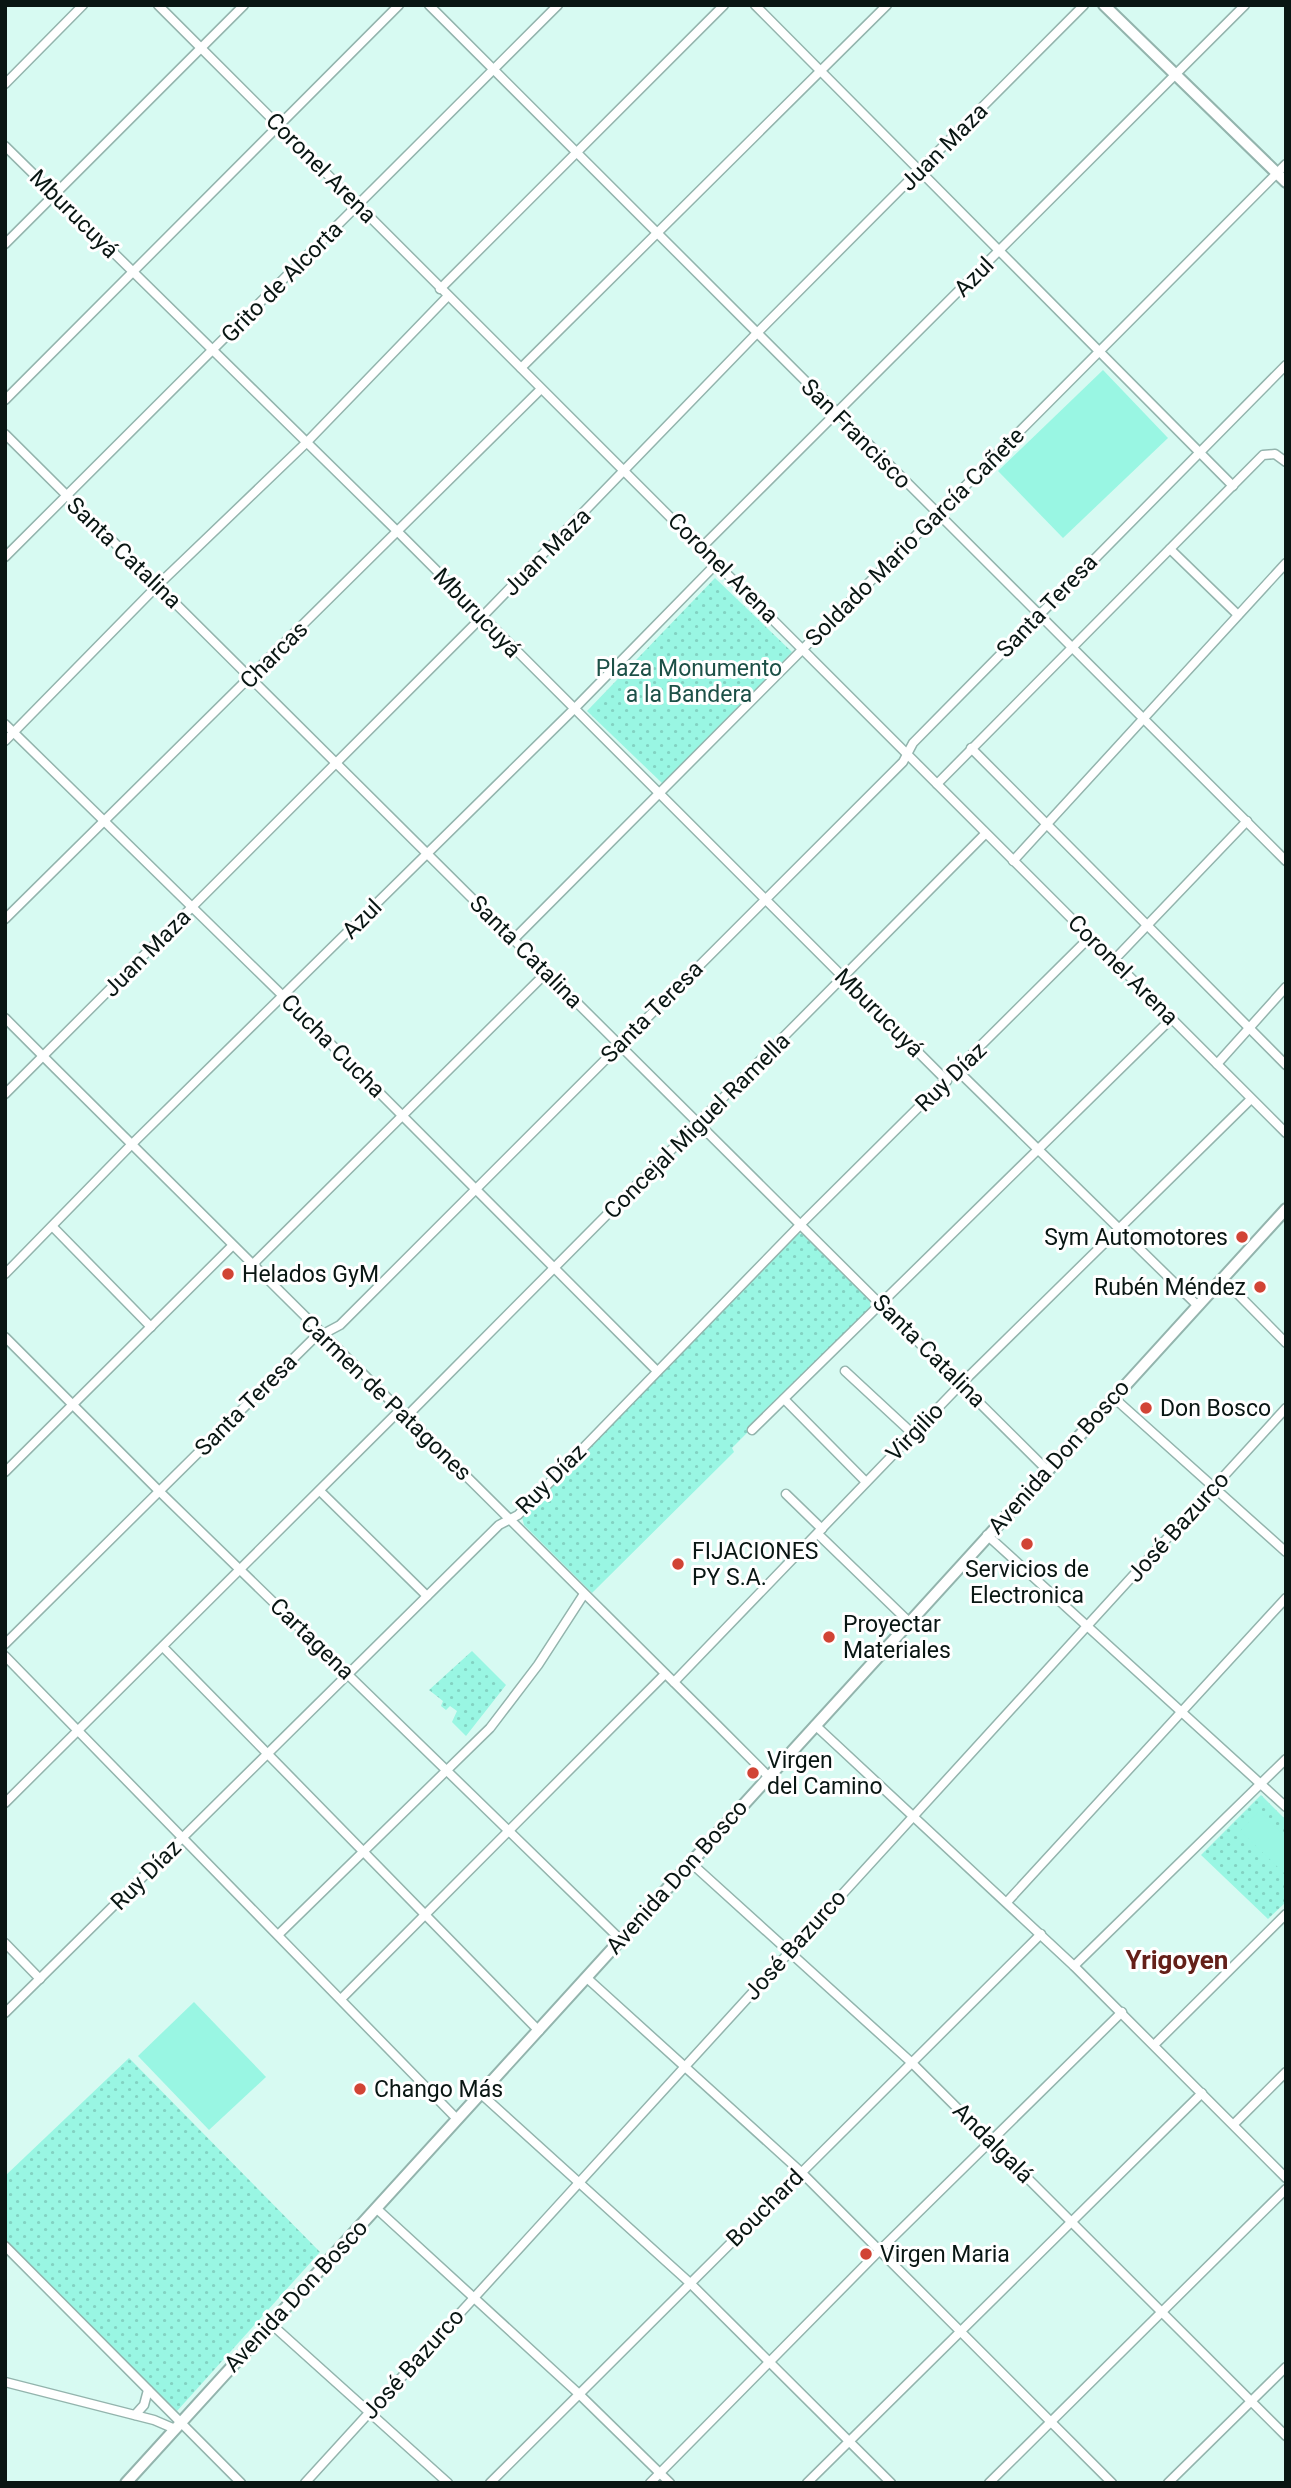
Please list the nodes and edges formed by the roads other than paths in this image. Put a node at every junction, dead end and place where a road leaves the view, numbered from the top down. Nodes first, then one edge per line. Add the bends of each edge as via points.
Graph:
1 (83, 5) edge
2 (158, 5) edge
3 (244, 5) edge
4 (399, 5) edge
5 (429, 5) edge
6 (558, 5) edge
7 (724, 5) edge
8 (755, 5) edge
9 (887, 5) edge
10 (1084, 5) edge
11 (1104, 5) edge
12 (1245, 5) edge
13 (202, 48) junction
14 (494, 71) junction
15 (821, 71) junction
16 (1176, 77) junction
17 (5, 84) edge
18 (280, 126) junction
19 (5, 146) edge
20 (576, 152) junction
21 (1286, 164) edge
22 (1277, 172) junction
23 (919, 173) junction
24 (1286, 181) edge
25 (54, 195) junction
26 (358, 206) junction
27 (659, 235) junction
28 (5, 244) edge
29 (1001, 250) junction
30 (134, 273) junction
31 (440, 289) junction
32 (448, 296) junction
33 (757, 333) junction
34 (1099, 351) junction
35 (213, 352) junction
36 (1286, 365) edge
37 (521, 368) junction
38 (1278, 373) junction
39 (1286, 380) edge
40 (541, 389) junction
41 (5, 400) edge
42 (837, 414) junction
43 (5, 435) edge
44 (306, 443) junction
45 (1198, 452) junction
46 (1286, 462) edge
47 (626, 471) junction
48 (1233, 486) junction
49 (66, 497) junction
50 (936, 514) junction
51 (398, 532) junction
52 (702, 547) junction
53 (1170, 549) junction
54 (5, 557) edge
55 (718, 562) junction
56 (1286, 563) edge
57 (158, 585) junction
58 (1038, 615) junction
59 (1238, 615) junction
60 (481, 618) junction
61 (803, 649) junction
62 (1072, 649) junction
63 (252, 677) junction
64 (573, 710) junction
65 (1143, 719) junction
66 (5, 724) edge
67 (14, 733) junction
68 (5, 741) edge
69 (971, 748) junction
70 (908, 755) junction
71 (336, 763) junction
72 (937, 784) junction
73 (658, 795) junction
74 (1247, 821) junction
75 (106, 822) junction
76 (1047, 823) junction
77 (985, 834) junction
78 (427, 853) junction
79 (1013, 861) junction
80 (1286, 861) edge
81 (764, 900) junction
82 (193, 907) junction
83 (5, 919) edge
84 (1149, 924) junction
85 (1090, 937) junction
86 (514, 940) junction
87 (1114, 960) junction
88 (545, 973) junction
89 (844, 978) junction
90 (1286, 987) edge
91 (284, 997) junction
92 (5, 1018) edge
93 (1172, 1018) junction
94 (1249, 1029) junction
95 (619, 1044) junction
96 (44, 1056) junction
97 (1217, 1064) junction
98 (1286, 1065) edge
99 (958, 1071) junction
100 (947, 1081) junction
101 (5, 1094) edge
102 (1251, 1098) junction
103 (401, 1114) junction
104 (698, 1124) junction
105 (1286, 1133) edge
106 (130, 1146) junction
107 (1037, 1149) junction
108 (476, 1189) junction
109 (1286, 1209) edge
110 (800, 1225) junction
111 (52, 1227) junction
112 (1118, 1227) junction
113 (231, 1247) junction
114 (251, 1266) junction
115 (555, 1269) junction
116 (5, 1274) edge
117 (1222, 1278) junction
118 (881, 1303) junction
119 (1197, 1305) junction
120 (151, 1327) junction
121 (321, 1335) junction
122 (5, 1337) edge
123 (1286, 1343) edge
124 (657, 1371) junction
125 (845, 1371) dead end
126 (962, 1383) junction
127 (1113, 1397) junction
128 (784, 1399) junction
129 (72, 1404) junction
130 (1286, 1408) edge
131 (403, 1413) junction
132 (752, 1430) dead end
133 (913, 1434) junction
134 (1047, 1470) junction
135 (5, 1472) edge
136 (866, 1482) junction
137 (1212, 1487) junction
138 (320, 1491) junction
139 (159, 1492) junction
140 (786, 1494) dead end
141 (509, 1519) junction
142 (820, 1531) junction
143 (988, 1535) junction
144 (1286, 1552) edge
145 (239, 1568) junction
146 (584, 1594) junction
147 (427, 1596) junction
148 (1286, 1598) edge
149 (909, 1622) junction
150 (1087, 1629) junction
151 (5, 1644) edge
152 (163, 1647) junction
153 (5, 1656) edge
154 (348, 1673) junction
155 (665, 1674) junction
156 (674, 1682) junction
157 (1182, 1713) junction
158 (816, 1725) junction
159 (77, 1732) junction
160 (268, 1753) junction
161 (1286, 1759) edge
162 (446, 1771) junction
163 (768, 1776) junction
164 (1262, 1783) junction
165 (5, 1802) edge
166 (1286, 1807) edge
167 (915, 1815) junction
168 (507, 1832) junction
169 (183, 1839) junction
170 (363, 1849) junction
171 (690, 1862) junction
172 (1007, 1902) junction
173 (424, 1913) junction
174 (1286, 1914) edge
175 (279, 1934) junction
176 (1041, 1934) junction
177 (620, 1939) junction
178 (5, 1943) edge
179 (788, 1952) junction
180 (1074, 1966) junction
181 (40, 1979) junction
182 (588, 1979) junction
183 (341, 1999) junction
184 (1122, 2012) junction
185 (5, 2013) edge
186 (539, 2031) junction
187 (1155, 2044) junction
188 (912, 2063) junction
189 (685, 2067) junction
190 (1286, 2073) edge
191 (480, 2093) junction
192 (1202, 2093) junction
193 (457, 2119) junction
194 (1234, 2124) junction
195 (993, 2141) junction
196 (801, 2172) junction
197 (1286, 2178) edge
198 (580, 2182) junction
199 (1286, 2189) edge
200 (377, 2209) junction
201 (1071, 2222) junction
202 (5, 2246) edge
203 (879, 2251) junction
204 (690, 2283) junction
205 (474, 2297) junction
206 (1162, 2310) junction
207 (270, 2323) junction
208 (958, 2331) junction
209 (770, 2361) junction
210 (1286, 2367) edge
211 (5, 2382) edge
212 (148, 2390) junction
213 (579, 2394) junction
214 (1251, 2401) junction
215 (369, 2413) junction
216 (135, 2415) junction
217 (1049, 2422) junction
218 (177, 2426) junction
219 (1286, 2436) edge
220 (850, 2440) junction
221 (661, 2473) junction
222 (126, 2483) edge
223 (241, 2483) edge
224 (305, 2483) edge
225 (448, 2483) edge
226 (490, 2483) edge
227 (650, 2483) edge
228 (670, 2483) edge
229 (807, 2483) edge
230 (891, 2483) edge
231 (989, 2483) edge
232 (1112, 2483) edge
233 (1168, 2483) edge

1 - 17 street
2 - 13 street, Coronel Arena
3 - 13 street
4 - 18 street
5 - 14 street, San Francisco
6 - 14 street, Grito de Alcorta
7 - 20 street
8 - 15 street
9 - 15 street
10 - 23 street, Juan Maza
11 - 16 main road
12 - 16 street, Azul
13 - 18 street, Coronel Arena
13 - 25 street
14 - 20 street, San Francisco
14 - 26 street, Grito de Alcorta
15 - 23 street
15 - 27 street
16 - 22 main road
16 - 29 street, Azul
18 - 26 street, Coronel Arena
18 - 30 street
19 - 25 street, Mburucuyá
20 - 27 street, San Francisco
20 - 31 street
21 - 22 street, Soldado Mario García Cañete
22 - 24 main road
22 - 34 street, Soldado Mario García Cañete
23 - 29 street
23 - 33 street, Juan Maza
25 - 28 street
25 - 30 street, Mburucuyá
26 - 31 street, Coronel Arena
26 - 35 street, Grito de Alcorta
27 - 33 street, San Francisco
27 - 37 street
29 - 34 street
29 - 42 street, Azul
30 - 35 street, Mburucuyá
30 - 41 street
31 - 32 street, Coronel Arena
32 - 37 street, Coronel Arena
32 - 44 street
33 - 42 street, San Francisco
33 - 47 street, Juan Maza
34 - 45 street
34 - 50 street, Soldado Mario García Cañete
35 - 44 street, Mburucuyá
35 - 49 street, Grito de Alcorta
36 - 38 street, Santa Teresa
37 - 40 street, Coronel Arena
38 - 39 street
38 - 45 street, Santa Teresa
40 - 47 street, Coronel Arena
40 - 51 street, Charcas
42 - 50 street, San Francisco
42 - 52 street, Azul
43 - 49 street, Santa Catalina
44 - 51 street, Mburucuyá
44 - 57 street
45 - 48 street
45 - 58 street, Santa Teresa
46 - 48 street via 1275,454 1263,454
47 - 52 street, Coronel Arena
47 - 60 street, Juan Maza
48 - 53 street
49 - 54 street, Grito de Alcorta
49 - 57 street, Santa Catalina
50 - 58 street, San Francisco
50 - 61 street, Soldado Mario García Cañete
51 - 60 street, Mburucuyá
51 - 63 street, Charcas
52 - 55 street, Coronel Arena
53 - 59 street
53 - 62 street
55 - 61 street, Coronel Arena
55 - 64 street, Azul
56 - 59 street
57 - 63 street, Santa Catalina
57 - 67 street
58 - 62 street, San Francisco
58 - 70 street, Santa Teresa via 913,743
59 - 65 street
60 - 64 street, Mburucuyá
60 - 71 street, Juan Maza
61 - 70 street, Coronel Arena
61 - 73 street, Soldado Mario García Cañete
62 - 65 street, San Francisco
62 - 69 street
63 - 71 street, Santa Catalina
63 - 75 street, Charcas
64 - 73 street, Mburucuyá
64 - 78 street, Azul
65 - 74 street, San Francisco
65 - 76 street
66 - 67 street, Cucha Cucha
67 - 68 street
67 - 75 street, Cucha Cucha
69 - 72 street
69 - 76 street
70 - 72 street, Coronel Arena
70 - 81 street, Santa Teresa
71 - 78 street, Santa Catalina
71 - 82 street, Juan Maza
72 - 77 street, Coronel Arena
73 - 81 street, Mburucuyá
73 - 86 street, Soldado Mario García Cañete
74 - 80 street, San Francisco
74 - 84 street
75 - 82 street, Cucha Cucha
75 - 83 street, Charcas
76 - 79 street
76 - 84 street
77 - 79 street, Coronel Arena
77 - 89 street, Concejal Miguel Ramella
78 - 86 street, Santa Catalina
78 - 91 street, Azul
79 - 85 street, Coronel Arena
81 - 89 street, Mburucuyá
81 - 95 street, Santa Teresa
82 - 91 street, Cucha Cucha
82 - 96 street, Juan Maza
84 - 87 street
84 - 94 street
85 - 87 street, Coronel Arena
85 - 99 street, Ruy Díaz
86 - 88 street, Santa Catalina
87 - 93 street, Coronel Arena
88 - 95 street, Santa Catalina
88 - 103 street
89 - 100 street, Mburucuyá
89 - 104 street, Concejal Miguel Ramella
90 - 94 street
91 - 103 street, Cucha Cucha
91 - 106 street, Azul
92 - 96 street, Carmen de Patagones
93 - 97 street, Coronel Arena
93 - 107 street
94 - 97 street
94 - 98 street
95 - 104 street, Santa Catalina
95 - 108 street, Santa Teresa
96 - 101 street, Juan Maza
96 - 106 street, Carmen de Patagones
97 - 102 street, Coronel Arena
99 - 100 street, Ruy Díaz
99 - 107 street
100 - 110 street, Ruy Díaz
102 - 105 street, Coronel Arena
102 - 112 street, Virgilio
103 - 108 street, Cucha Cucha
103 - 114 street
104 - 110 street, Santa Catalina
104 - 115 street, Concejal Miguel Ramella
106 - 111 street, Azul
106 - 113 street, Carmen de Patagones
107 - 112 street
107 - 118 street
108 - 115 street, Cucha Cucha
108 - 121 street, Santa Teresa via 340,1325
109 - 117 main road, Avenida Don Bosco
110 - 118 street, Santa Catalina
110 - 124 street, Ruy Díaz
111 - 116 street, Azul
111 - 120 street
112 - 119 street
112 - 126 street, Virgilio
113 - 114 street, Carmen de Patagones
113 - 120 street
114 - 121 street, Carmen de Patagones
115 - 124 street, Cucha Cucha
115 - 131 street, Concejal Miguel Ramella
117 - 119 main road, Avenida Don Bosco
117 - 123 street
118 - 126 street, Santa Catalina
118 - 128 street
119 - 127 main road, Avenida Don Bosco
120 - 129 street
121 - 131 street, Carmen de Patagones
121 - 139 street, Santa Teresa
122 - 129 street, Cartagena
124 - 141 street, Ruy Díaz via 518,1515
125 - 133 street
126 - 133 street, Virgilio
126 - 134 street, Santa Catalina
127 - 134 main road, Avenida Don Bosco
127 - 137 street
128 - 132 street
128 - 136 street
129 - 135 street
129 - 139 street, Cartagena
130 - 137 street, José Bazurco
131 - 138 street, Concejal Miguel Ramella
131 - 141 street, Carmen de Patagones
133 - 136 street, Virgilio
134 - 143 main road, Avenida Don Bosco
136 - 142 street, Virgilio
137 - 144 street
137 - 150 street, José Bazurco
138 - 145 street, Concejal Miguel Ramella
138 - 147 street
139 - 145 street, Cartagena
139 - 151 street, Santa Teresa
140 - 142 street
141 - 146 street, Carmen de Patagones
141 - 147 street, Ruy Díaz
142 - 149 street
142 - 156 street, Virgilio
143 - 149 main road, Avenida Don Bosco
143 - 150 street
145 - 152 street, Concejal Miguel Ramella
145 - 154 street, Cartagena
146 - 155 street, Carmen de Patagones
146 - 162 street via 498,1717
147 - 154 street, Ruy Díaz
148 - 157 street
149 - 158 main road, Avenida Don Bosco
150 - 157 street
150 - 167 street, José Bazurco
152 - 159 street, Concejal Miguel Ramella
152 - 160 street
153 - 159 street
154 - 160 street, Ruy Díaz
154 - 162 street, Cartagena
155 - 156 street, Carmen de Patagones
155 - 168 street
156 - 163 street, Carmen de Patagones
157 - 164 street
157 - 172 street
158 - 163 main road, Avenida Don Bosco
158 - 167 street
159 - 165 street, Concejal Miguel Ramella
159 - 169 street
160 - 169 street, Ruy Díaz
160 - 170 street
161 - 164 street
162 - 168 street, Cartagena
162 - 170 street
163 - 171 main road, Avenida Don Bosco
164 - 166 street
164 - 180 street
167 - 172 street
167 - 179 street, José Bazurco
168 - 173 street
168 - 177 street, Cartagena
169 - 175 street
169 - 181 street, Ruy Díaz
170 - 173 street
170 - 175 street
171 - 177 main road, Avenida Don Bosco
171 - 179 street, Andalgalá
172 - 176 street
173 - 183 street
173 - 186 street
174 - 187 street
175 - 183 street
176 - 180 street
176 - 188 street, Bouchard
177 - 182 main road, Avenida Don Bosco
178 - 181 street
179 - 188 street, Andalgalá
179 - 189 street, José Bazurco
180 - 184 street
181 - 185 street, Ruy Díaz
182 - 186 main road, Avenida Don Bosco
182 - 189 street
183 - 193 street
184 - 187 street
184 - 195 street
186 - 191 main road, Avenida Don Bosco
187 - 192 street
188 - 195 street, Andalgalá
188 - 196 street, Bouchard
189 - 196 street
189 - 198 street, José Bazurco
190 - 194 street
191 - 193 main road, Avenida Don Bosco
191 - 198 street
192 - 194 street
192 - 201 street
193 - 200 main road, Avenida Don Bosco
194 - 197 street
195 - 201 street, Andalgalá
195 - 203 street
196 - 203 street
196 - 204 street, Bouchard
198 - 204 street
198 - 205 street, José Bazurco
199 - 206 street
200 - 205 street
200 - 207 main road, Avenida Don Bosco
201 - 206 street, Andalgalá
201 - 208 street
202 - 212 street
203 - 208 street
203 - 209 street
204 - 209 street
204 - 213 street, Bouchard
205 - 213 street
205 - 215 street, José Bazurco
206 - 214 street, Andalgalá
206 - 217 street
207 - 215 street
207 - 218 main road, Avenida Don Bosco
208 - 217 street
208 - 220 street
209 - 220 street
209 - 221 street
210 - 214 street
211 - 216 street
212 - 216 street
212 - 218 street
213 - 221 street
213 - 226 street, Bouchard
214 - 219 street, Andalgalá
214 - 233 street
215 - 224 street, José Bazurco
215 - 225 street
216 - 218 street
217 - 231 street
217 - 232 street
218 - 222 main road, Avenida Don Bosco
218 - 223 street
220 - 229 street
220 - 230 street
221 - 227 street
221 - 228 street

